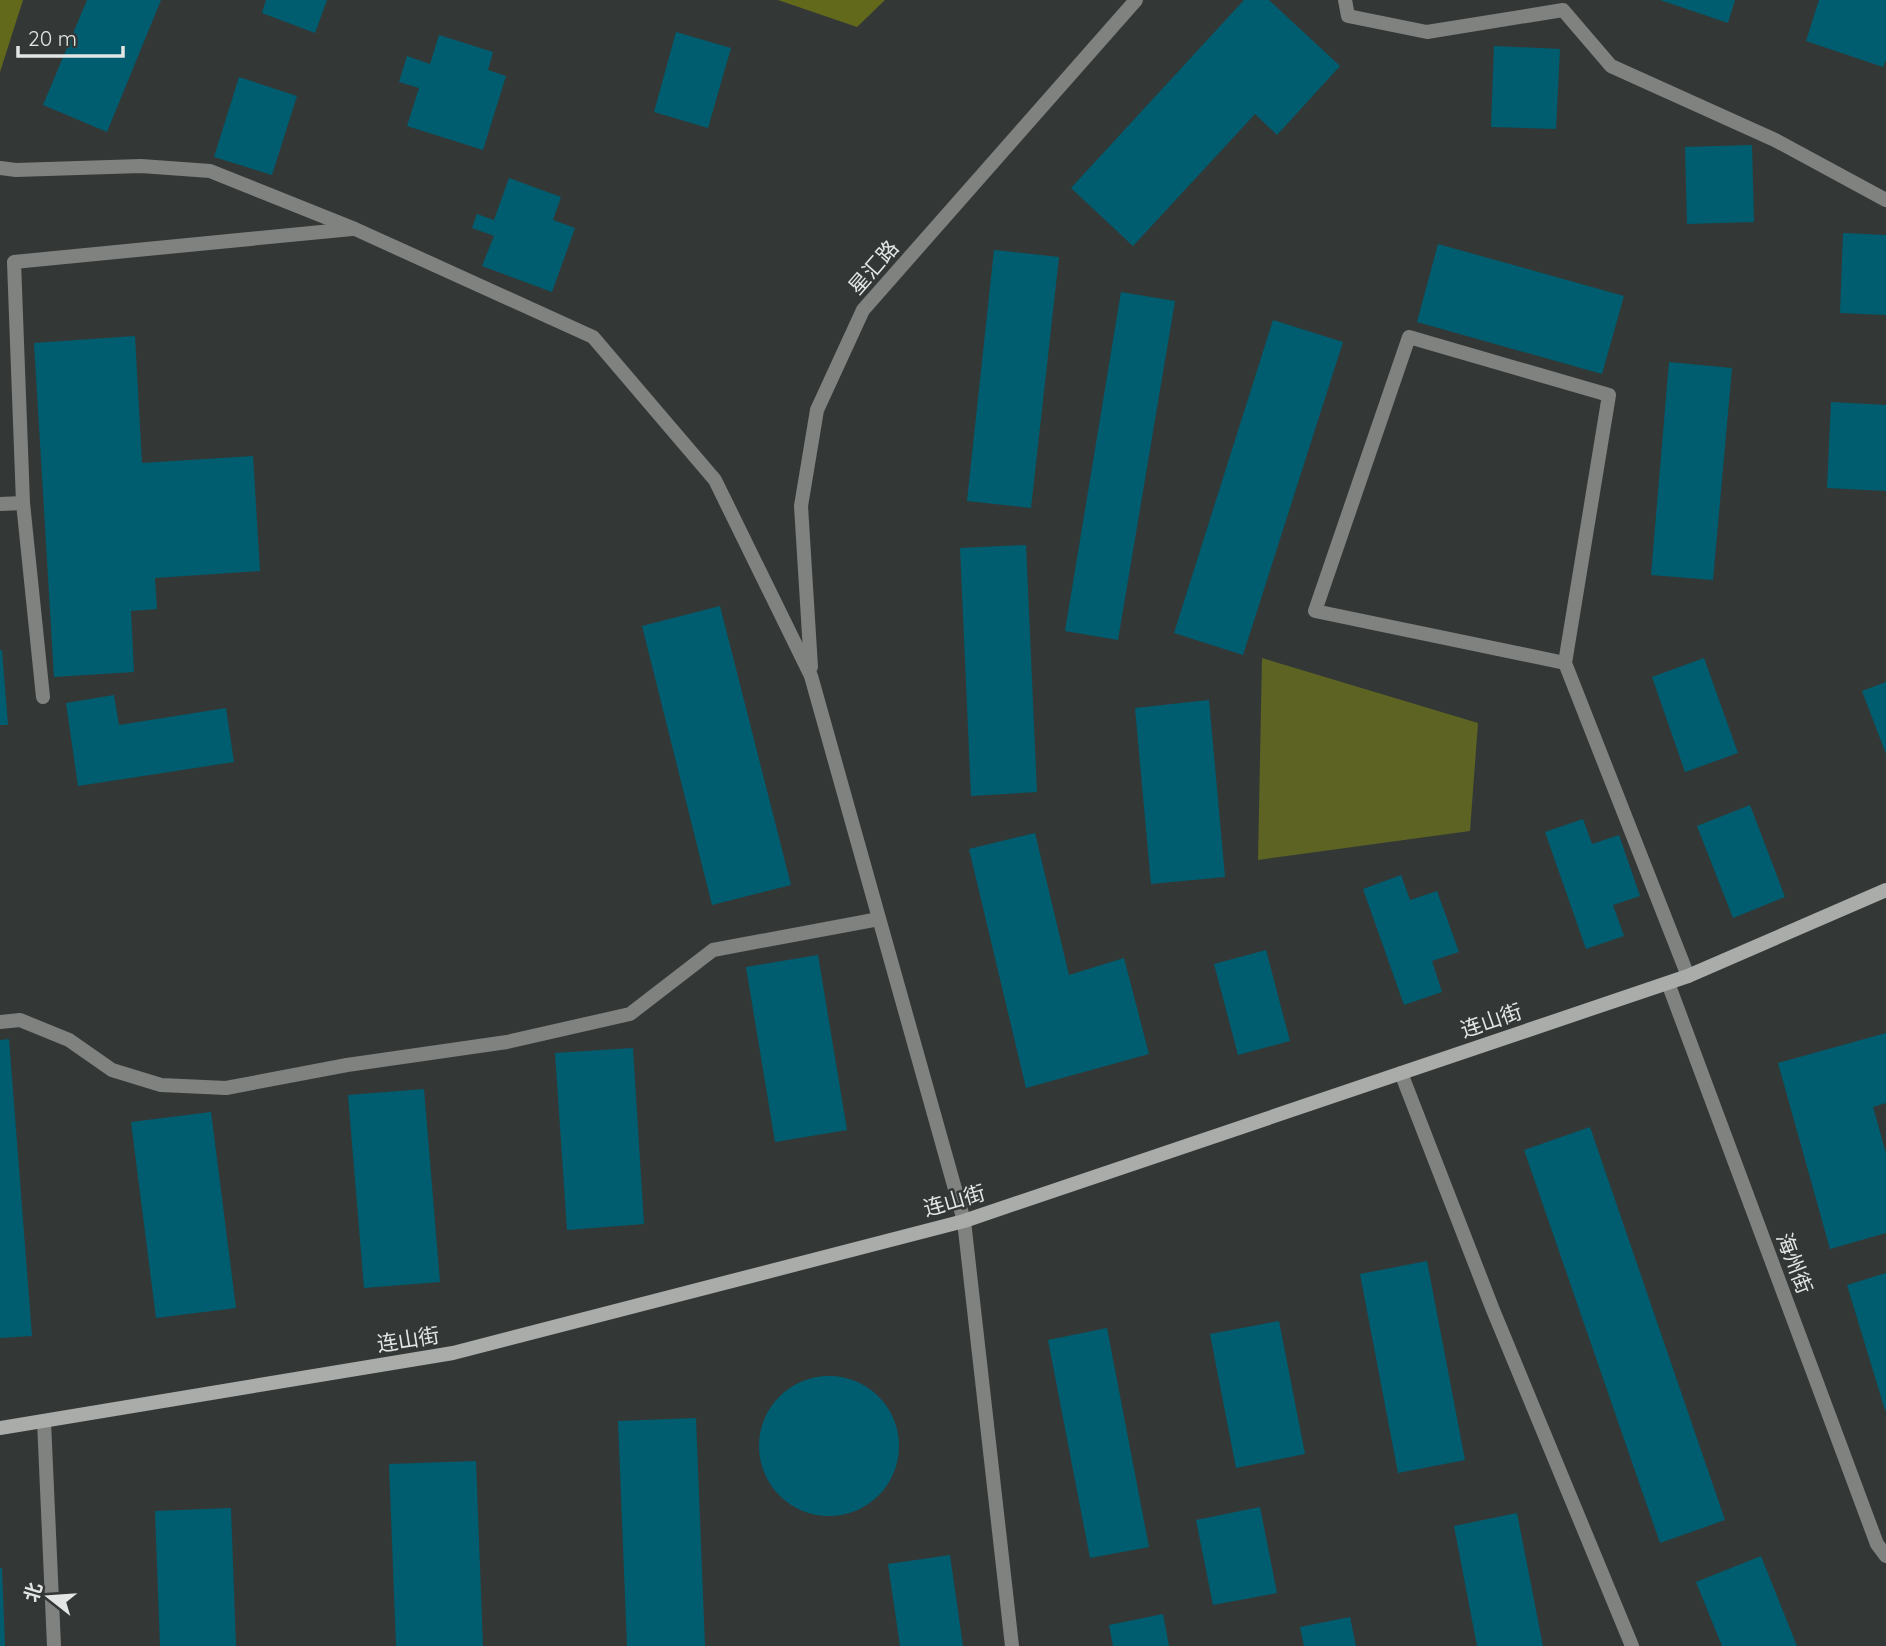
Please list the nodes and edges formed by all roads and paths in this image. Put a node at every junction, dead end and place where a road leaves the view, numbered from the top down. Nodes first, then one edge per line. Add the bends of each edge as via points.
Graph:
1 (1136, 0) edge
2 (1345, 0) edge
3 (0, 168) edge
4 (1886, 200) edge
5 (355, 229) junction
6 (0, 256) edge
7 (14, 262) junction
8 (23, 503) junction
9 (0, 504) edge
10 (1565, 663) junction
11 (811, 676) junction
12 (43, 697) dead end
13 (1886, 890) edge
14 (879, 919) junction
15 (1688, 976) junction
16 (1668, 983) junction
17 (0, 1022) edge
18 (1401, 1073) junction
19 (964, 1221) junction
20 (44, 1421) junction
21 (0, 1428) edge
22 (1886, 1556) edge
23 (54, 1646) edge
24 (1012, 1646) edge
25 (1632, 1646) edge

1 - 11 street, 星汇路 via 863,310 817,410 801,506
2 - 4 street via 1348,16 1427,32 1563,10 1611,66 1775,140
3 - 5 street via 141,166 210,172
5 - 7 street
5 - 11 street via 593,337 715,480
6 - 7 street
7 - 8 street
8 - 9 street
8 - 12 street
10 - 10 street via 1609,395 1409,337 1315,611
10 - 15 street
11 - 14 street
13 - 15 street, 连山街
14 - 17 street via 713,950 629,1014 507,1042 226,1088 161,1085 112,1070 69,1040 20,1020
14 - 19 street
15 - 16 street, 连山街
16 - 18 street, 连山街
16 - 22 street, 海州街 via 1877,1544
18 - 19 street, 连山街
18 - 25 street
19 - 20 street, 连山街 via 453,1353
19 - 24 street
20 - 21 street, 连山街
20 - 23 street

